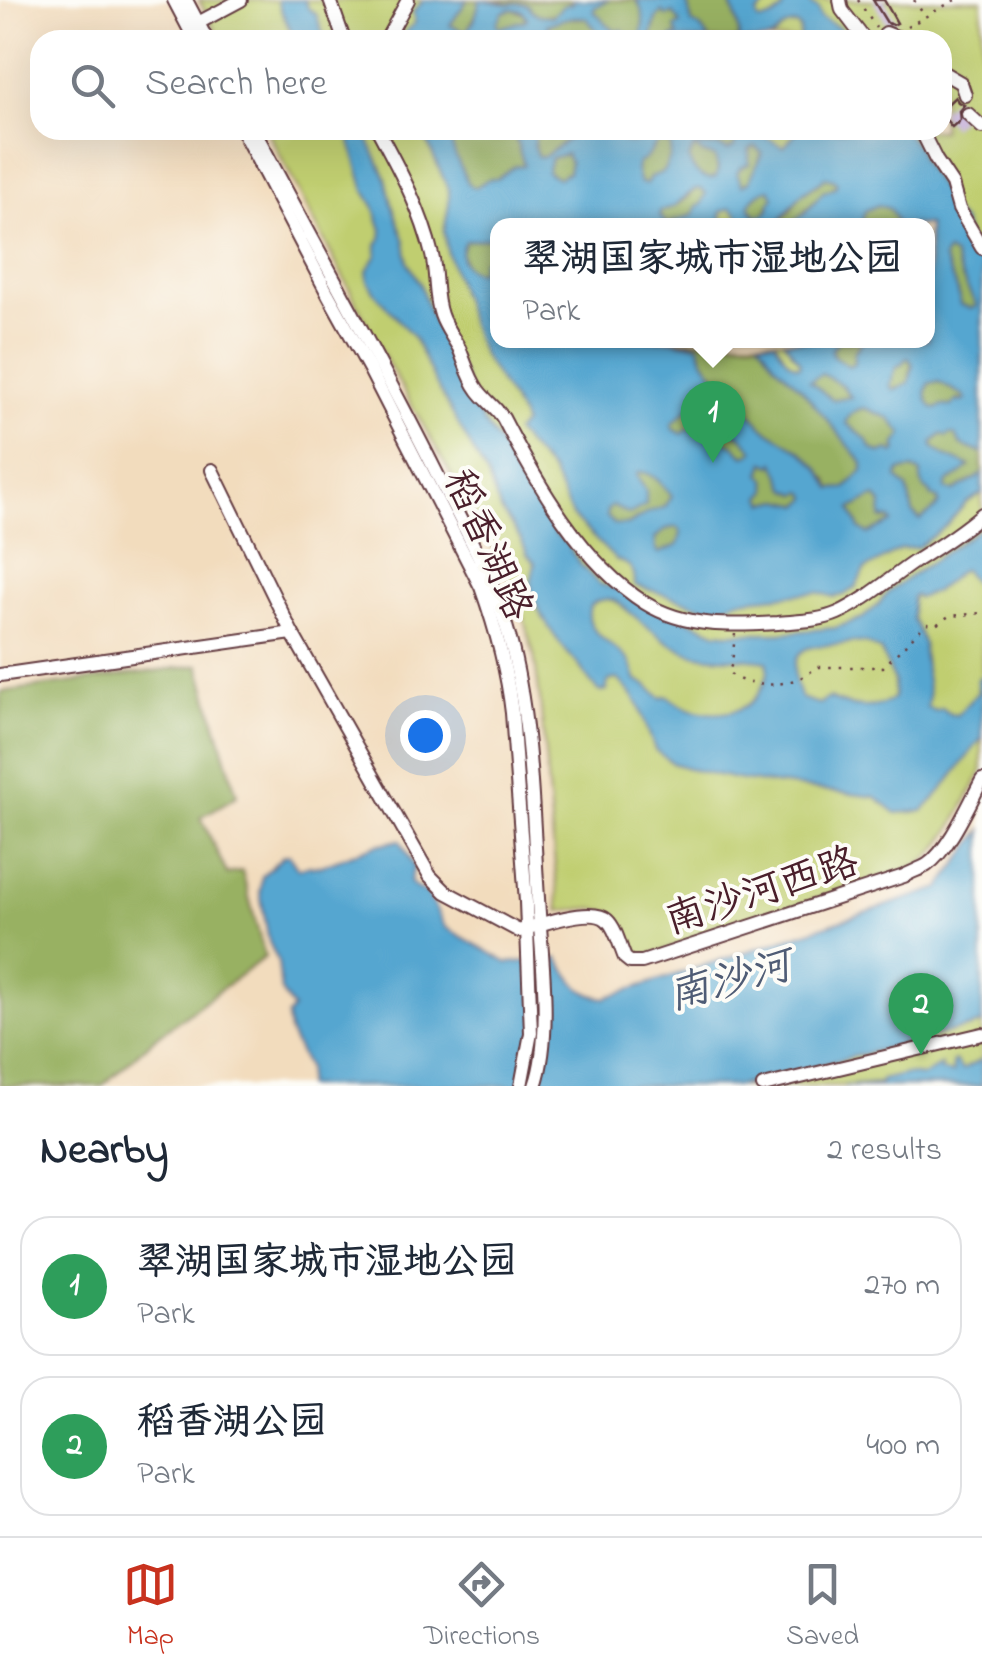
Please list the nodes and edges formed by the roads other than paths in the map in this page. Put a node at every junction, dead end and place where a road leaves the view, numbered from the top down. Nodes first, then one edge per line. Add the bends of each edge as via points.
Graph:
1 (174, 0) edge
2 (186, 0) edge
3 (242, 0) edge
4 (330, 0) edge
5 (408, 0) edge
6 (840, 0) edge
7 (198, 23) junction
8 (190, 30) edge
9 (202, 30) edge
10 (340, 30) edge
11 (392, 30) edge
12 (857, 30) edge
13 (952, 79) edge
14 (965, 95) dead end
15 (968, 114) dead end
16 (982, 127) edge
17 (247, 140) edge
18 (259, 140) edge
19 (384, 140) edge
20 (926, 140) edge
21 (982, 248) edge
22 (212, 470) dead end
23 (982, 514) edge
24 (292, 633) junction
25 (0, 675) edge
26 (982, 780) edge
27 (533, 926) junction
28 (534, 949) junction
29 (982, 1034) edge
30 (521, 1086) edge
31 (535, 1086) edge
32 (763, 1086) edge

1 - 8 street
2 - 7 street
3 - 7 street
4 - 10 street
5 - 11 street
6 - 12 street
7 - 9 street
13 - 14 street
15 - 16 street
17 - 27 street, 稻香湖路 via 481,588 505,666
18 - 27 street, 稻香湖路 via 493,588 522,694
19 - 23 street via 422,217 440,314 477,389 498,410 580,541 643,602 712,624 830,616
20 - 21 street
22 - 24 street
24 - 25 street
24 - 27 street via 430,876 446,892 519,930
26 - 27 street, 南沙河西路 via 956,830 926,866 642,962 625,958 608,921 594,914
27 - 28 street, 稻香湖路
28 - 30 street, 稻香湖路
28 - 31 street, 稻香湖路 via 544,1021
29 - 32 street

